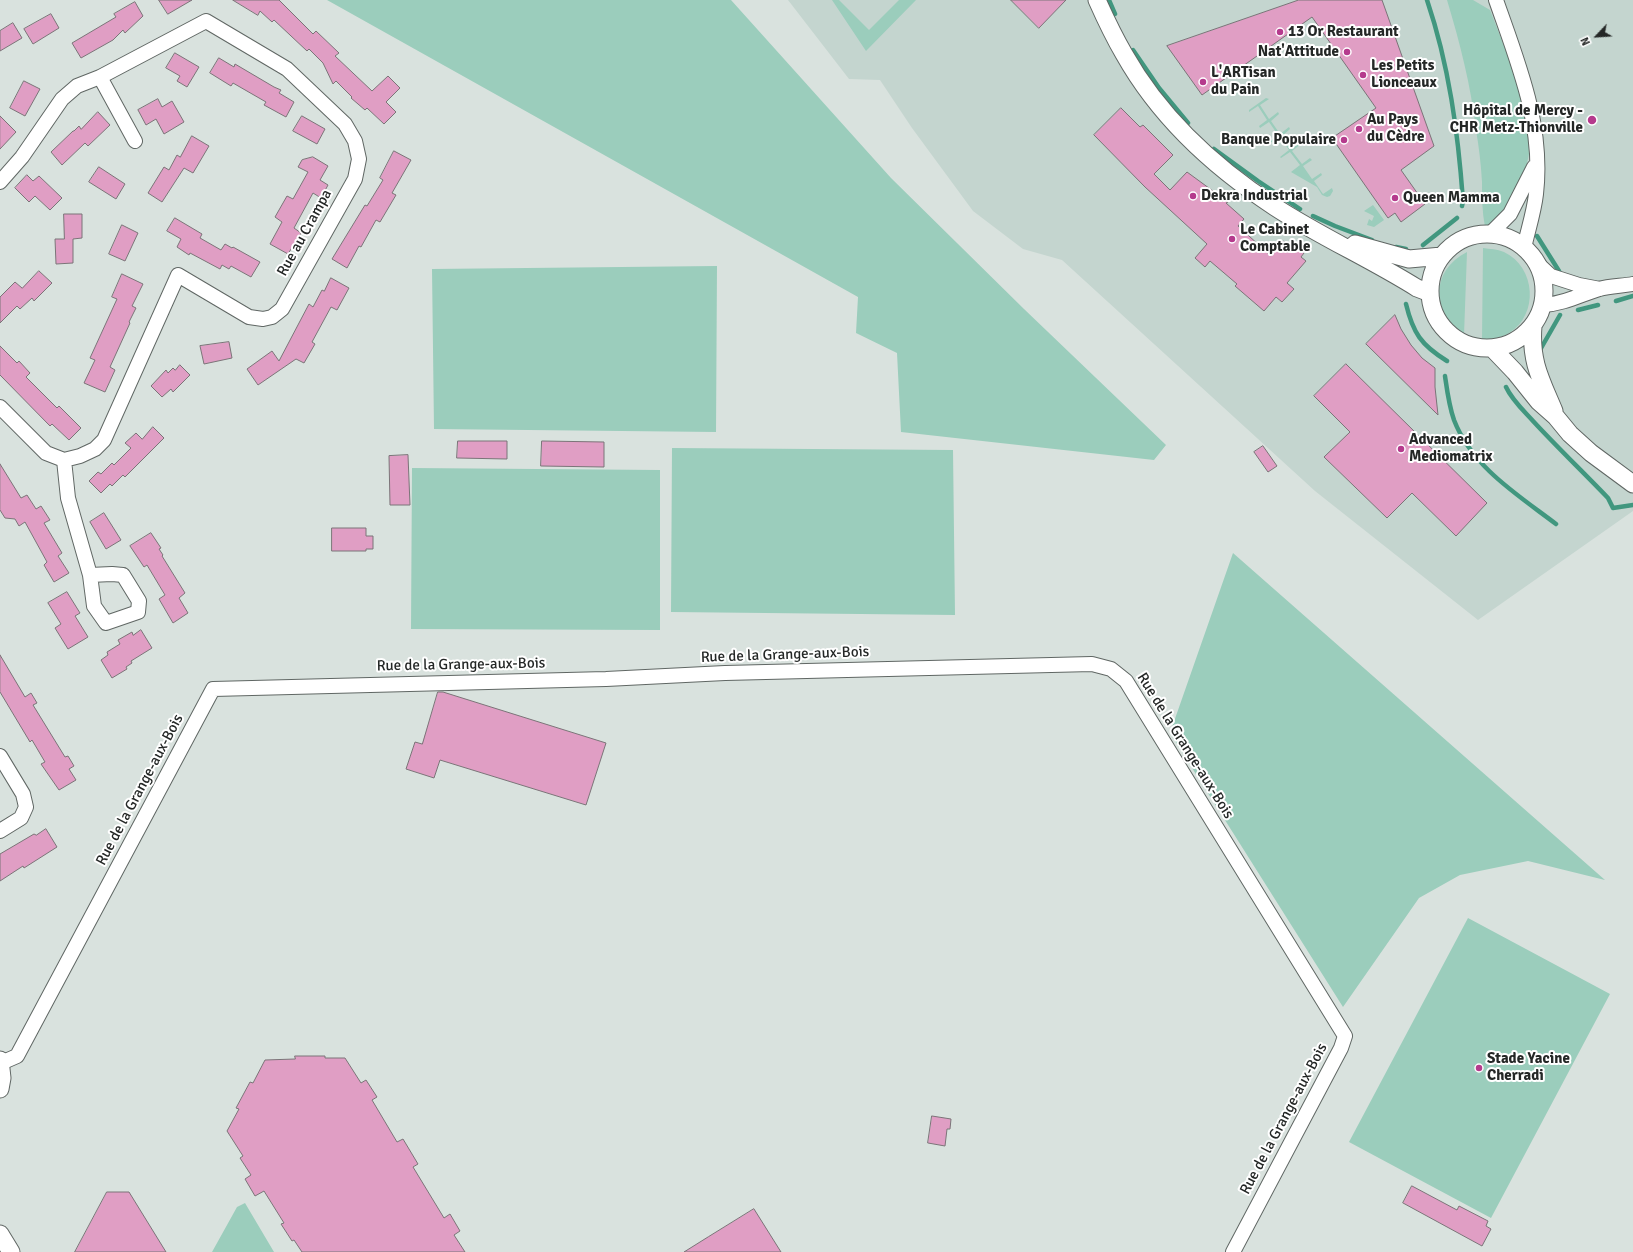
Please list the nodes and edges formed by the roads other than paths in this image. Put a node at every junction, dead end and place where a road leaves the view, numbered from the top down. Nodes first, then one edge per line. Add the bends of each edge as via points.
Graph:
1 (1097, 0) edge
2 (1496, 0) edge
3 (100, 77) junction
4 (135, 141) dead end
5 (1537, 160) junction
6 (0, 182) edge
7 (1321, 234) junction
8 (1490, 234) junction
9 (1524, 248) junction
10 (1442, 256) junction
11 (1536, 262) junction
12 (1633, 284) edge
13 (1601, 289) junction
14 (1430, 293) junction
15 (1543, 305) junction
16 (1533, 326) junction
17 (1492, 348) junction
18 (0, 407) edge
19 (1556, 417) junction
20 (64, 460) junction
21 (1633, 484) edge
22 (90, 575) dead end
23 (0, 756) edge
24 (0, 831) edge
25 (0, 1061) edge
26 (0, 1089) edge
27 (0, 1234) edge
28 (11, 1252) edge
29 (1233, 1252) edge

1 - 7 street via 1116,41 1148,91 1196,147 1232,177 1276,208
2 - 5 street via 1525,82 1533,115
3 - 4 street
3 - 6 street, Rue au Crampa via 77,86 62,99 22,157
3 - 20 street, Rue au Crampa via 206,21 287,69 345,124 355,141 359,159 354,179 282,309 263,319 249,317 178,274 104,440 95,449
5 - 8 street via 1510,214
5 - 9 street via 1536,194
7 - 10 street via 1409,259
7 - 14 street
8 - 9 street via 1508,238
8 - 10 street via 1463,240
9 - 11 street
10 - 14 street via 1436,267
11 - 13 street via 1550,276
11 - 15 street via 1542,276
12 - 13 street
13 - 15 street via 1562,302
14 - 17 street via 1432,307 1438,320 1454,338 1472,346
15 - 16 street
16 - 17 street via 1515,341
16 - 19 street via 1534,362
17 - 19 street via 1539,402
18 - 20 street via 46,453
19 - 21 street via 1591,454
20 - 22 street via 68,498
23 - 24 street via 23,794 26,807 21,818
25 - 26 street
25 - 29 street, Rue de la Grange-aux-Bois via 17,1056 213,689 1092,664 1111,669 1126,681 1345,1036
27 - 28 street

